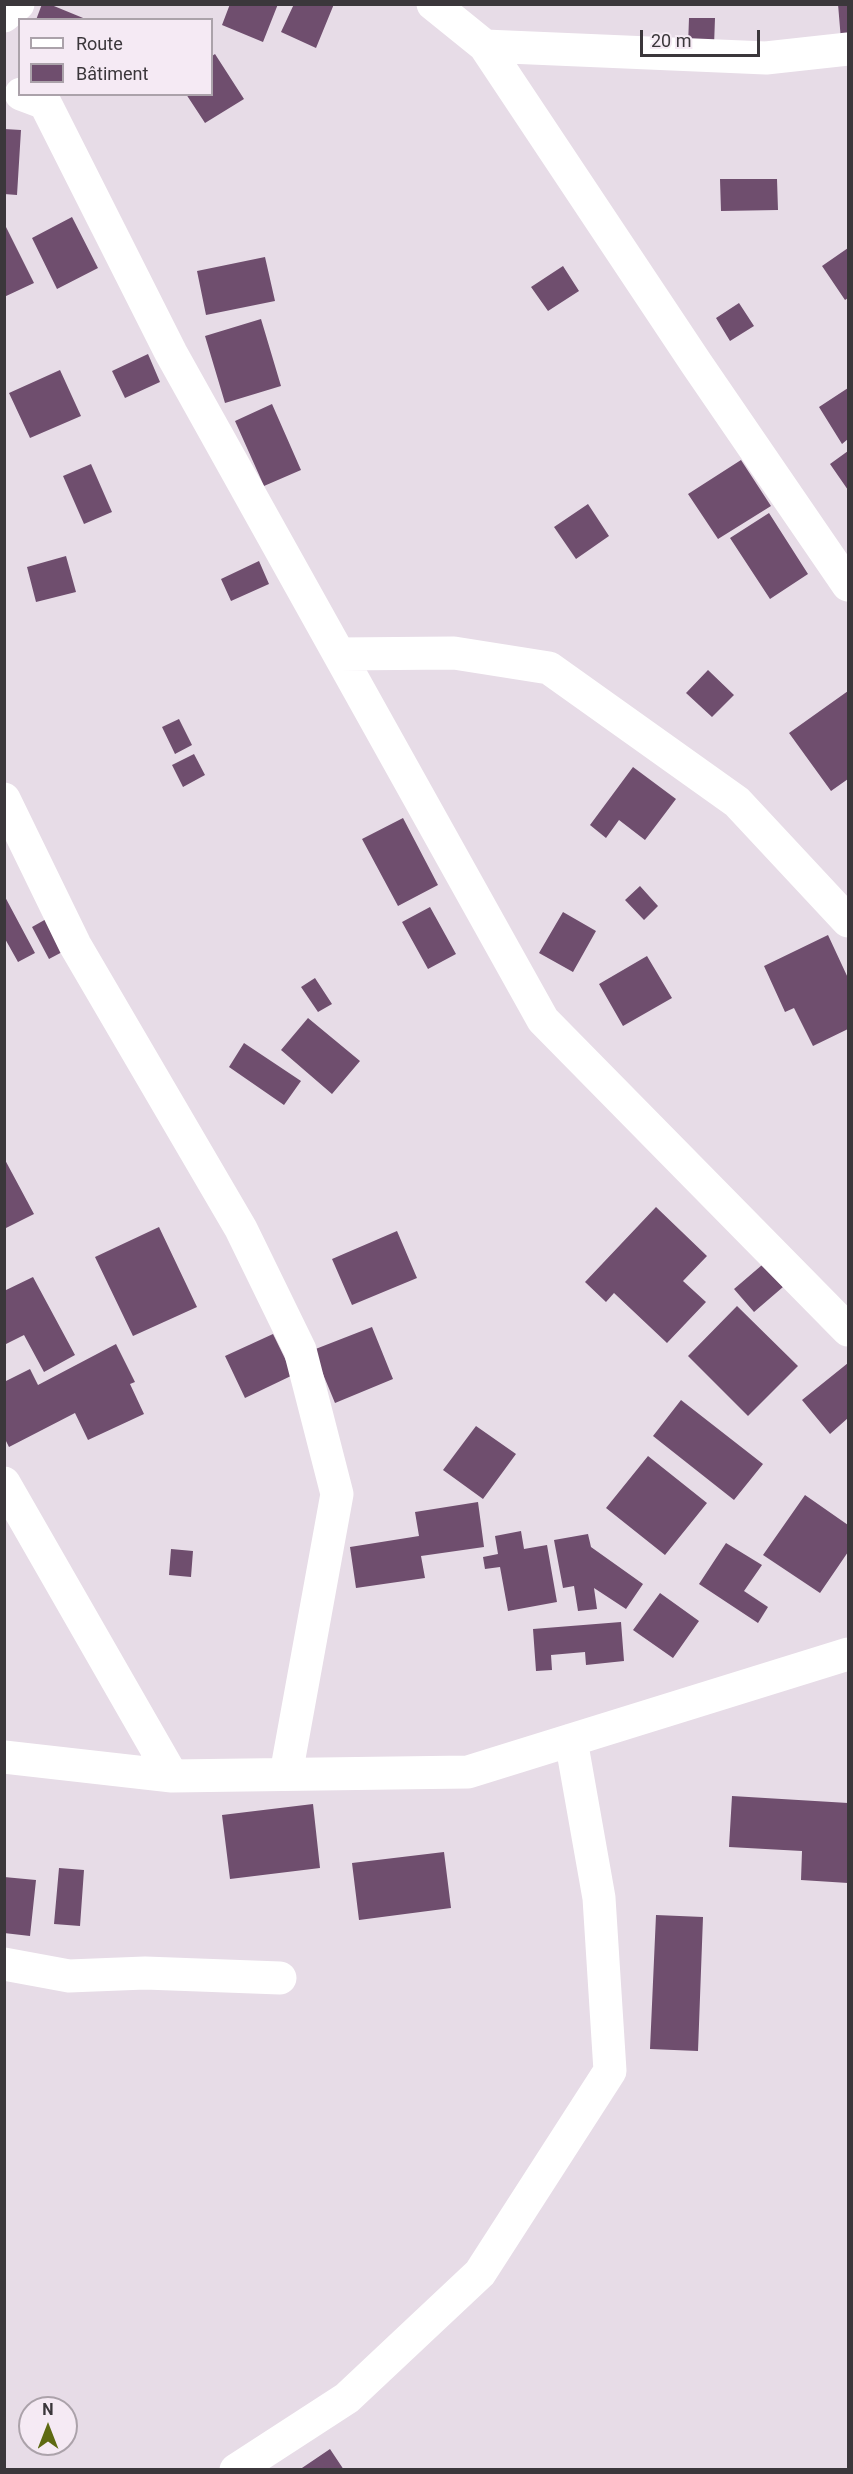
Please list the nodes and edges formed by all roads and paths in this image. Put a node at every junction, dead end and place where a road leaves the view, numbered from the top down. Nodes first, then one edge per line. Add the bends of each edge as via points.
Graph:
1 (18, 4) edge
2 (433, 4) edge
3 (4, 16) edge
4 (485, 46) junction
5 (849, 49) edge
6 (25, 96) edge
7 (849, 585) edge
8 (339, 654) junction
9 (4, 799) edge
10 (849, 921) edge
11 (849, 1330) edge
12 (4, 1483) edge
13 (849, 1654) edge
14 (570, 1740) junction
15 (4, 1757) edge
16 (286, 1774) junction
17 (172, 1776) junction
18 (4, 1964) edge
19 (280, 1978) dead end
20 (236, 2469) edge

1 - 3 street
2 - 4 street
4 - 5 street via 766,58
4 - 7 street
6 - 8 street via 45,104 171,353
8 - 10 street via 454,653 549,668 737,802
8 - 11 street via 543,1020
9 - 16 street via 75,945 241,1229 300,1350 337,1494
12 - 17 street
13 - 14 street
14 - 16 street via 468,1772
14 - 20 street via 599,1898 610,2071 480,2273 347,2398
15 - 17 street
16 - 17 street
18 - 19 street via 69,1976 145,1973

